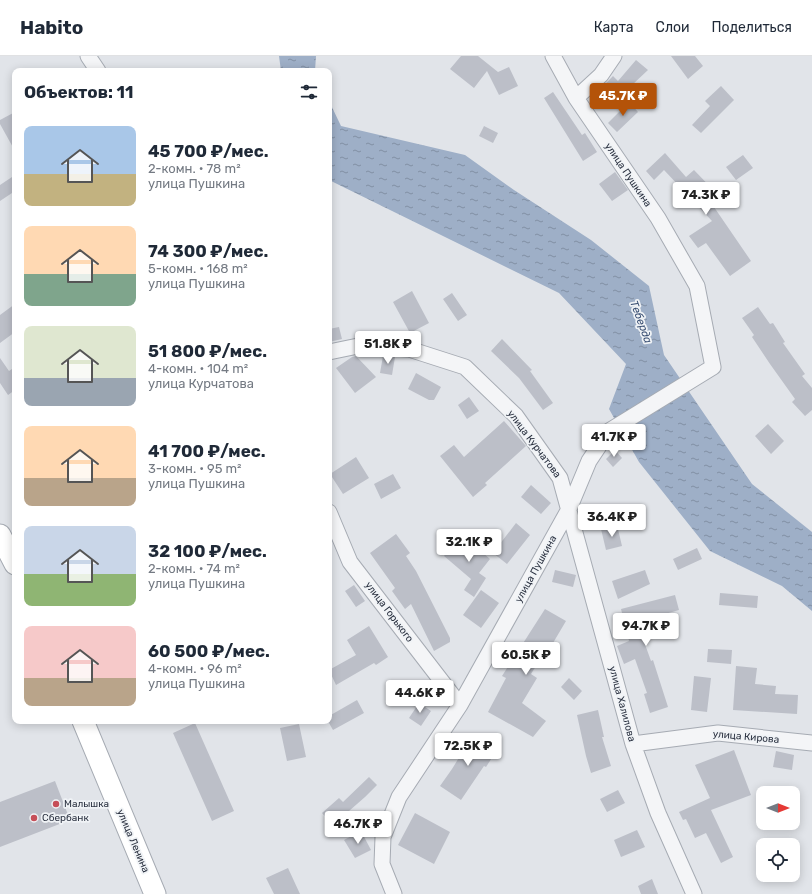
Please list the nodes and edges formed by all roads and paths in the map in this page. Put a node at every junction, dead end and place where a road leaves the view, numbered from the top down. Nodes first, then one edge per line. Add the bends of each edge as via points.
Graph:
1 (88, 56) edge
2 (553, 56) edge
3 (614, 56) edge
4 (96, 68) edge
5 (576, 98) junction
6 (332, 351) edge
7 (569, 509) junction
8 (332, 519) edge
9 (0, 535) edge
10 (12, 558) edge
11 (460, 705) junction
12 (84, 724) edge
13 (812, 743) edge
14 (633, 744) junction
15 (155, 894) edge
16 (394, 894) edge
17 (694, 894) edge

1 - 4 street
2 - 5 street, улица Пушкина
3 - 5 street via 601,75
5 - 7 street, улица Пушкина via 658,218 697,286 713,367 609,431 589,460
6 - 7 street, улица Курчатова via 358,346 409,349 466,367 516,416 560,478
7 - 11 street, улица Пушкина
7 - 14 street, улица Халилова
8 - 11 street, улица Горького via 350,562
9 - 10 main road
11 - 16 street, улица Пушкина via 399,797 383,837 382,864
12 - 15 main road, улица Ленина
13 - 14 street, улица Кирова via 718,733
14 - 17 street, улица Халилова via 658,813

